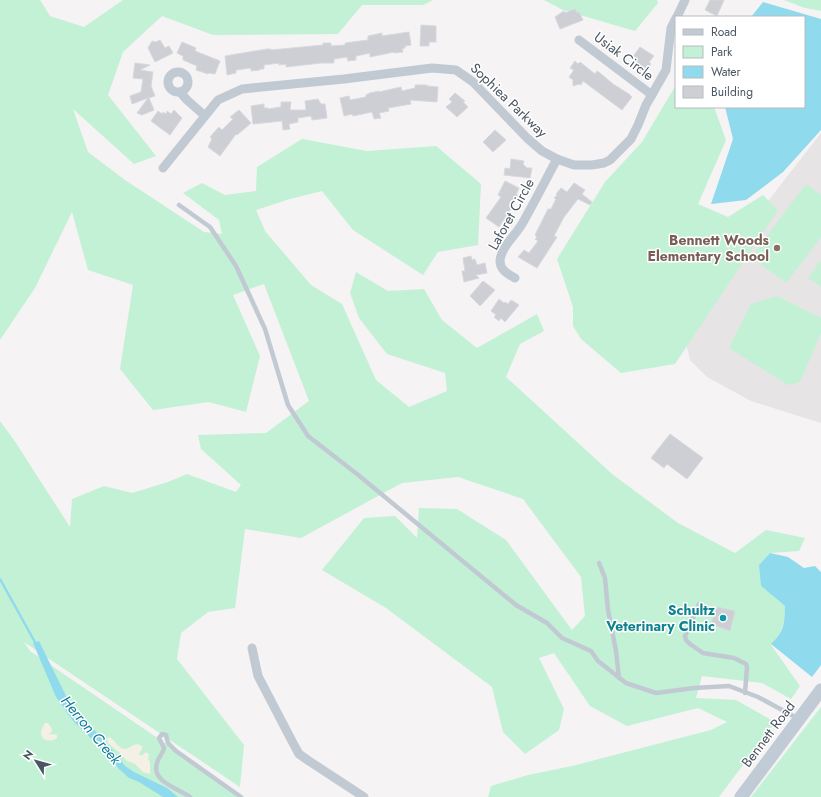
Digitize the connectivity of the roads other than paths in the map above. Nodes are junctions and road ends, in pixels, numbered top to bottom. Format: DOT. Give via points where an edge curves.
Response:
graph roads {
  1 [pos="685,0"];
  2 [pos="677,16"];
  3 [pos="675,20"];
  4 [pos="579,40"];
  5 [pos="180,92"];
  6 [pos="652,95"];
  7 [pos="204,115"];
  8 [pos="557,159"];
  9 [pos="163,168"];
  10 [pos="179,205"];
  11 [pos="515,278"];
  12 [pos="599,564"];
  13 [pos="698,604"];
  14 [pos="252,648"];
  15 [pos="619,678"];
  16 [pos="821,690"];
  17 [pos="745,693"];
  18 [pos="799,719"];
  19 [pos="190,797"];
  20 [pos="241,797"];
  21 [pos="364,797"];
  22 [pos="741,797"];
  1 -- 2 [label="street, Sophiea Parkway"];
  3 -- 6 [label="street, Sophiea Parkway" via="671,28 666,70"];
  4 -- 6 [label="street, Usiak Circle"];
  5 -- 7 [label="street"];
  6 -- 8 [label="street, Sophiea Parkway" via="631,139 610,160 592,165 574,165"];
  7 -- 8 [label="street, Sophiea Parkway" via="218,100 242,89 432,68 456,70 473,82 527,138 542,151"];
  7 -- 9 [label="street, Sophiea Parkway"];
  8 -- 11 [label="street, Laforet Circle" via="523,223 501,255 501,267"];
  10 -- 15 [label="lane" via="210,227 236,266 265,330 288,405 308,436 516,605 547,623 562,638 591,651 598,661"];
  12 -- 15 [label="lane" via="604,578"];
  13 -- 17 [label="lane" via="685,636 686,640 703,653 734,658 746,664"];
  14 -- 21 [label="street" via="258,676 300,754"];
  15 -- 17 [label="lane" via="626,683 656,693 729,686"];
  16 -- 18 [label="street, Bennett Road"];
  17 -- 18 [label="lane" via="758,697"];
  18 -- 22 [label="street, Bennett Road"];
  19 -- 20 [label="lane" via="158,776 157,763 164,748 160,735 166,735 168,743 176,751"];
}
